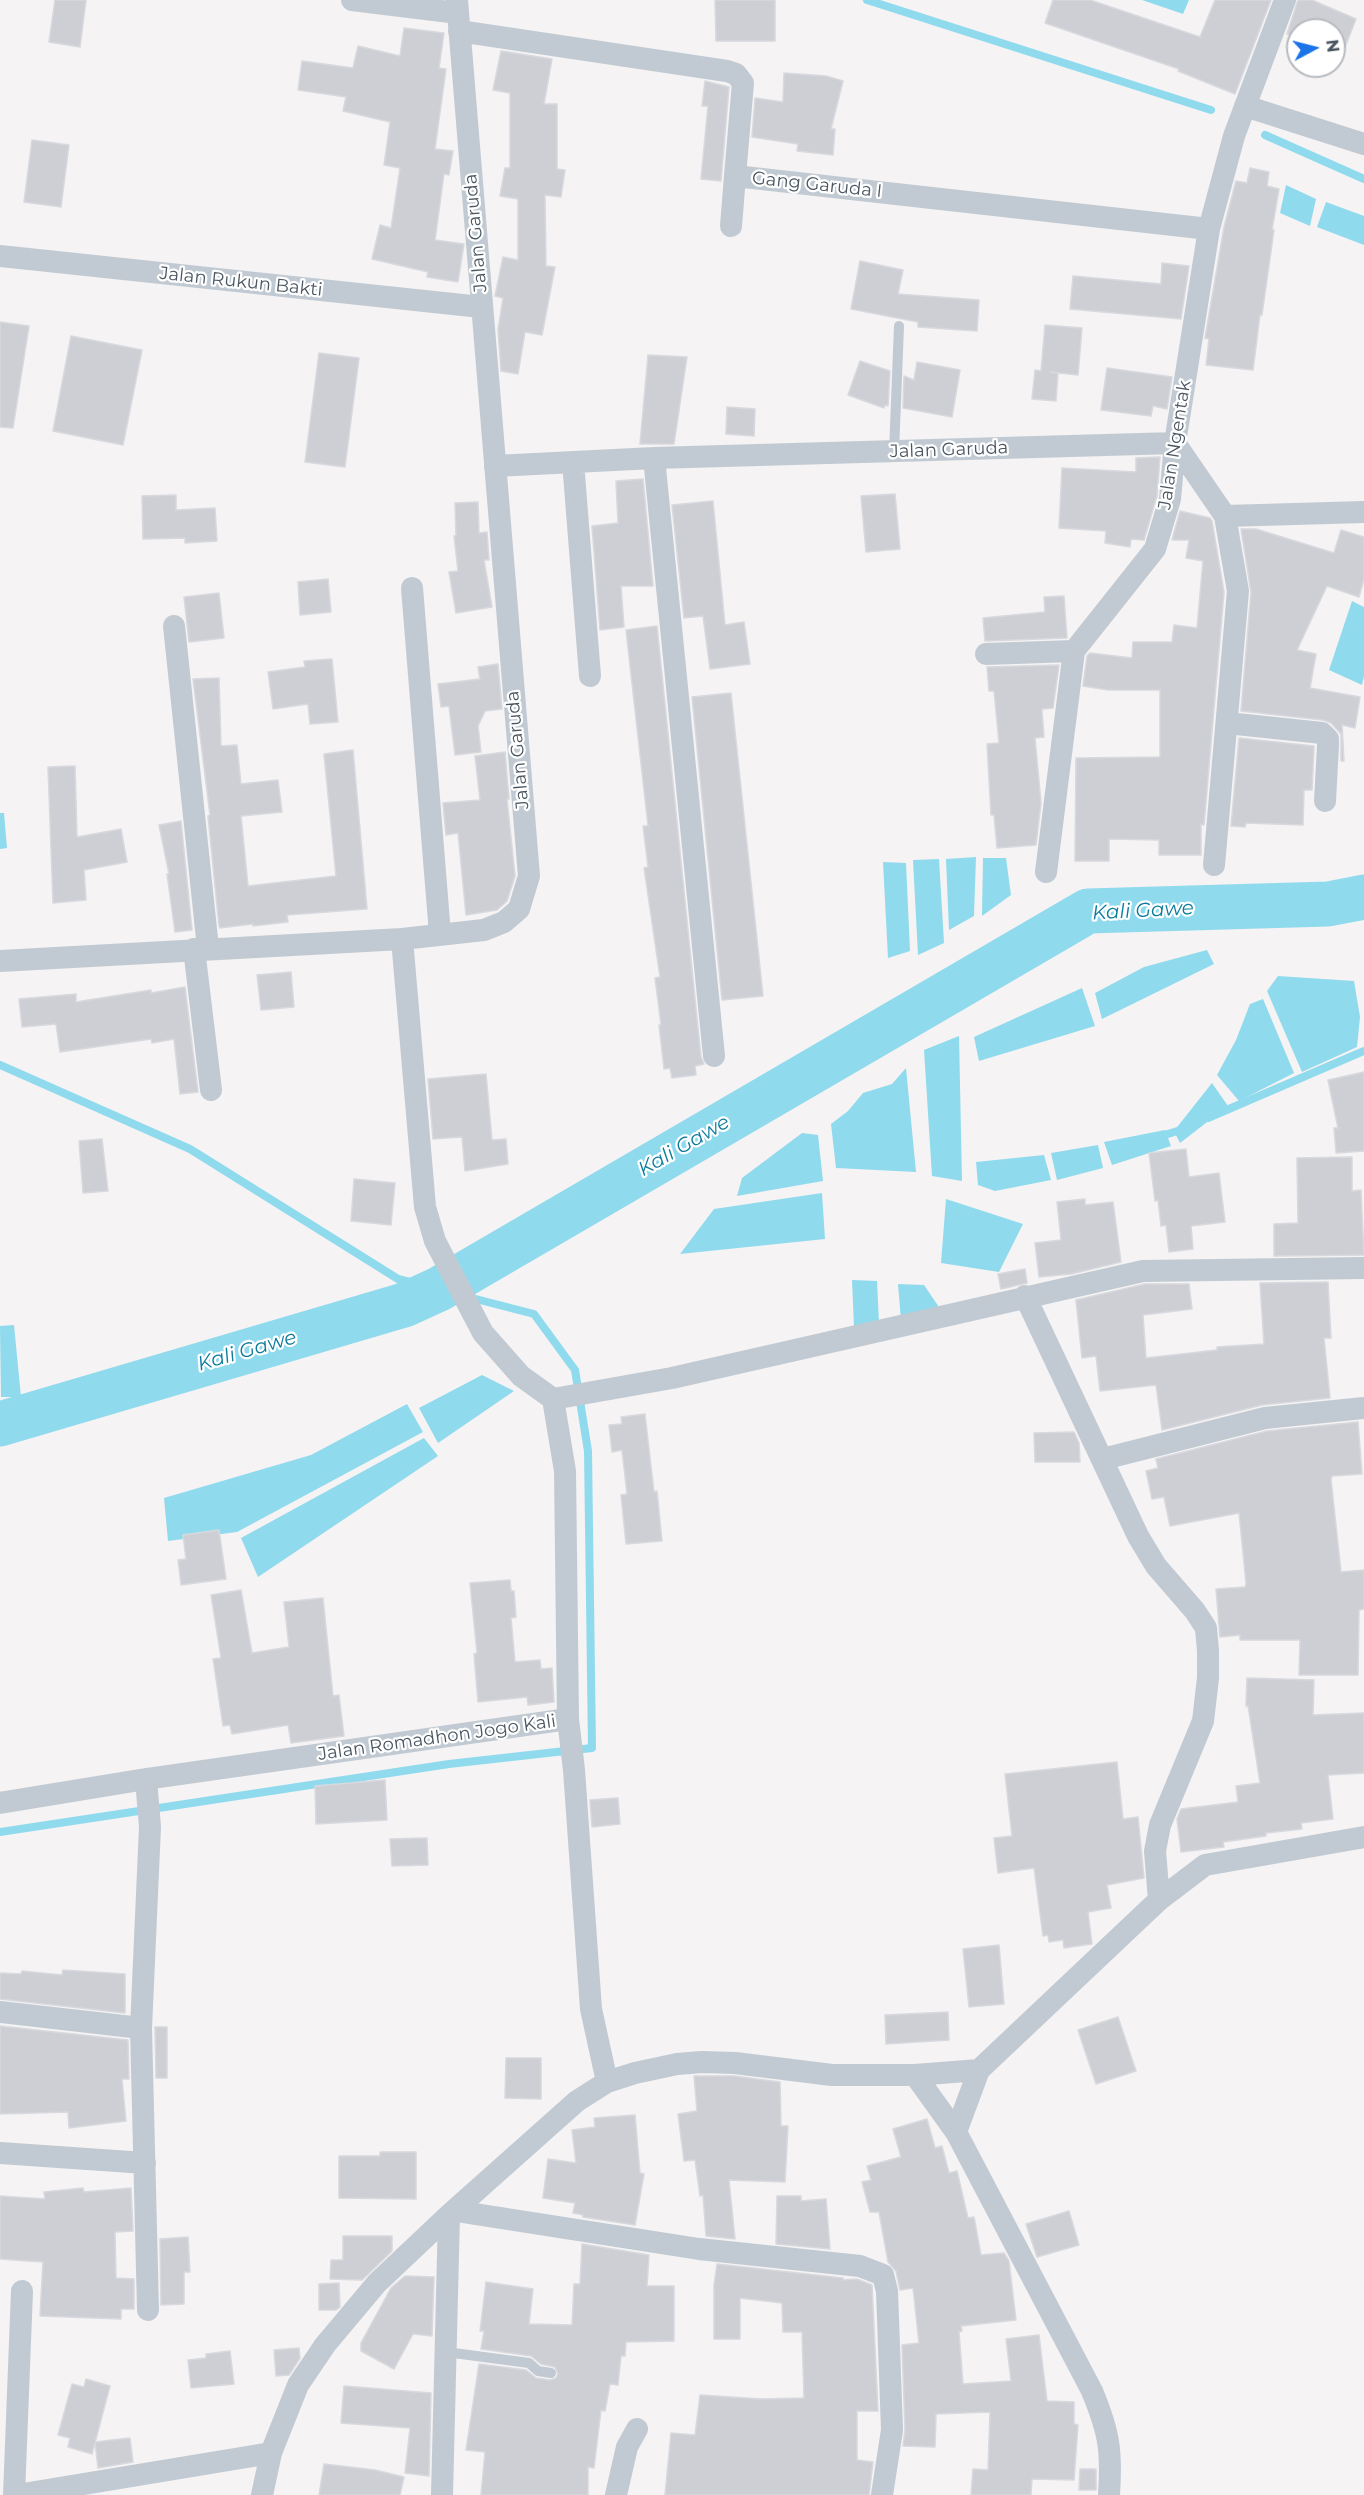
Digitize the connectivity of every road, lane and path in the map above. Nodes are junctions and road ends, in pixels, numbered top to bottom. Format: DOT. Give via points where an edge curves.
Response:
graph roads {
  1 [pos="352,0"];
  2 [pos="1285,0"];
  3 [pos="458,15"];
  4 [pos="1245,106"];
  5 [pos="1364,144"];
  6 [pos="735,176"];
  7 [pos="731,226"];
  8 [pos="1209,230"];
  9 [pos="0,256"];
  10 [pos="481,307"];
  11 [pos="899,326"];
  12 [pos="1175,443"];
  13 [pos="894,452"];
  14 [pos="654,458"];
  15 [pos="573,462"];
  16 [pos="495,466"];
  17 [pos="1364,512"];
  18 [pos="1225,516"];
  19 [pos="412,588"];
  20 [pos="174,626"];
  21 [pos="1074,651"];
  22 [pos="986,654"];
  23 [pos="590,676"];
  24 [pos="1227,723"];
  25 [pos="1325,801"];
  26 [pos="1214,866"];
  27 [pos="1046,872"];
  28 [pos="440,934"];
  29 [pos="402,939"];
  30 [pos="201,948"];
  31 [pos="0,961"];
  32 [pos="714,1056"];
  33 [pos="211,1090"];
  34 [pos="1364,1268"];
  35 [pos="1025,1296"];
  36 [pos="558,1398"];
  37 [pos="1364,1408"];
  38 [pos="1103,1459"];
  39 [pos="568,1719"];
  40 [pos="147,1787"];
  41 [pos="0,1803"];
  42 [pos="1364,1837"];
  43 [pos="1159,1900"];
  44 [pos="0,2012"];
  45 [pos="141,2028"];
  46 [pos="979,2070"];
  47 [pos="915,2075"];
  48 [pos="607,2082"];
  49 [pos="956,2132"];
  50 [pos="0,2153"];
  51 [pos="145,2163"];
  52 [pos="452,2213"];
  53 [pos="22,2291"];
  54 [pos="148,2310"];
  55 [pos="446,2352"];
  56 [pos="551,2373"];
  57 [pos="637,2429"];
  58 [pos="271,2453"];
  59 [pos="16,2495"];
  60 [pos="262,2495"];
  61 [pos="442,2495"];
  62 [pos="616,2495"];
  63 [pos="882,2495"];
  64 [pos="1110,2495"];
  1 -- 3 [label="street, Gang Garuda I"];
  2 -- 4 [label="street, Jalan Ngentak"];
  3 -- 6 [label="street, Gang Garuda I" via="736,74 743,83"];
  3 -- 10 [label="street, Jalan Garuda"];
  4 -- 5 [label="street"];
  4 -- 8 [label="street, Jalan Ngentak"];
  6 -- 7 [label="street"];
  6 -- 8 [label="street, Gang Garuda I"];
  8 -- 12 [label="street, Jalan Ngentak"];
  9 -- 10 [label="street, Jalan Rukun Bakti"];
  10 -- 16 [label="street, Jalan Garuda"];
  11 -- 13 [label="lane"];
  12 -- 13 [label="street, Jalan Garuda"];
  12 -- 18 [label="street"];
  12 -- 21 [label="street, Jalan Ngentak" via="1170,499 1155,549"];
  13 -- 14 [label="street, Jalan Garuda"];
  14 -- 15 [label="street, Jalan Garuda"];
  14 -- 32 [label="street"];
  15 -- 16 [label="street, Jalan Garuda"];
  15 -- 23 [label="street"];
  16 -- 28 [label="street, Jalan Garuda" via="529,876 519,909 504,922 484,930"];
  17 -- 18 [label="street"];
  18 -- 24 [label="street" via="1238,591"];
  19 -- 28 [label="street"];
  20 -- 30 [label="street"];
  21 -- 22 [label="street"];
  21 -- 27 [label="street"];
  24 -- 25 [label="street" via="1322,733 1329,746"];
  24 -- 26 [label="street"];
  28 -- 29 [label="street, Jalan Garuda"];
  29 -- 30 [label="street, Jalan Garuda"];
  29 -- 36 [label="street" via="425,1206 435,1241 483,1333 522,1376"];
  30 -- 31 [label="street, Jalan Garuda"];
  30 -- 33 [label="street"];
  34 -- 35 [label="street" via="1143,1271"];
  35 -- 36 [label="street" via="672,1378"];
  35 -- 38 [label="street"];
  36 -- 39 [label="street, Jalan Romadhon Jogo Kali" via="565,1472"];
  37 -- 38 [label="street" via="1265,1418"];
  38 -- 43 [label="street" via="1156,1566 1206,1628 1208,1678 1203,1720 1160,1825 1155,1851"];
  39 -- 40 [label="street, Jalan Romadhon Jogo Kali"];
  39 -- 48 [label="street" via="591,2009"];
  40 -- 41 [label="street, Jalan Romadhon Jogo Kali"];
  40 -- 45 [label="street" via="150,1827"];
  42 -- 43 [label="street" via="1205,1865"];
  43 -- 46 [label="street"];
  44 -- 45 [label="street"];
  45 -- 51 [label="street"];
  46 -- 47 [label="street"];
  46 -- 49 [label="street"];
  47 -- 48 [label="street" via="832,2075 702,2062 666,2066"];
  47 -- 49 [label="street"];
  48 -- 52 [label="street" via="577,2101"];
  49 -- 64 [label="street" via="1092,2391 1106,2426 1112,2460"];
  50 -- 51 [label="street"];
  51 -- 54 [label="street"];
  52 -- 55 [label="street"];
  52 -- 58 [label="street" via="378,2283 325,2345 298,2385"];
  52 -- 63 [label="street" via="699,2249 860,2266 883,2275 887,2291 892,2430"];
  53 -- 59 [label="street"];
  55 -- 56 [label="lane" via="529,2363 538,2371"];
  55 -- 61 [label="street"];
  57 -- 62 [label="street" via="627,2447"];
  58 -- 59 [label="street"];
  58 -- 60 [label="street"];
}
